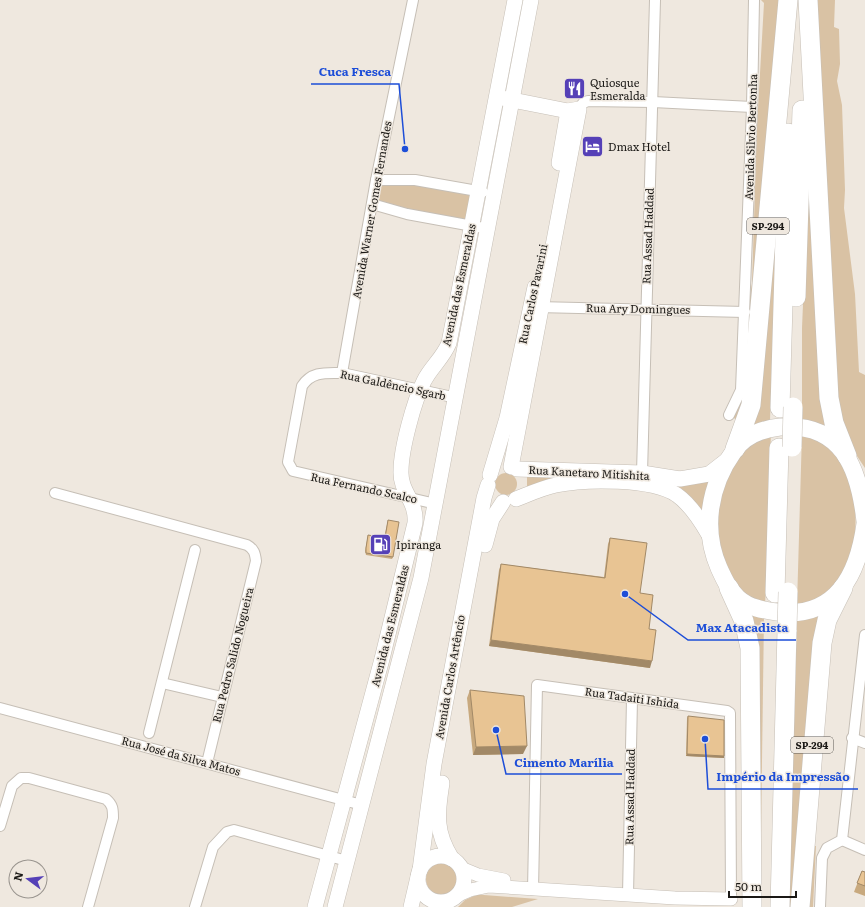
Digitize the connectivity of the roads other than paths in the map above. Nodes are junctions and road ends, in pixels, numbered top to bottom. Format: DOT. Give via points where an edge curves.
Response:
graph roads {
  1 [pos="412,0"];
  2 [pos="515,0"];
  3 [pos="531,0"];
  4 [pos="655,0"];
  5 [pos="754,0"];
  6 [pos="788,0"];
  7 [pos="791,0"];
  8 [pos="807,0"];
  9 [pos="497,98"];
  10 [pos="512,100"];
  11 [pos="653,102"];
  12 [pos="752,107"];
  13 [pos="574,110"];
  14 [pos="376,180"];
  15 [pos="479,191"];
  16 [pos="495,195"];
  17 [pos="372,204"];
  18 [pos="472,226"];
  19 [pos="489,229"];
  20 [pos="536,307"];
  21 [pos="645,309"];
  22 [pos="745,312"];
  23 [pos="342,373"];
  24 [pos="420,391"];
  25 [pos="457,398"];
  26 [pos="786,408"];
  27 [pos="729,415"];
  28 [pos="513,419"];
  29 [pos="731,454"];
  30 [pos="849,461"];
  31 [pos="514,468"];
  32 [pos="292,471"];
  33 [pos="642,473"];
  34 [pos="489,480"];
  35 [pos="865,480"];
  36 [pos="55,493"];
  37 [pos="409,498"];
  38 [pos="509,500"];
  39 [pos="436,504"];
  40 [pos="865,521"];
  41 [pos="865,524"];
  42 [pos="709,535"];
  43 [pos="195,550"];
  44 [pos="865,568"];
  45 [pos="846,583"];
  46 [pos="729,588"];
  47 [pos="780,630"];
  48 [pos="865,635"];
  49 [pos="162,683"];
  50 [pos="222,697"];
  51 [pos="632,699"];
  52 [pos="0,708"];
  53 [pos="149,733"];
  54 [pos="852,738"];
  55 [pos="865,743"];
  56 [pos="207,763"];
  57 [pos="344,800"];
  58 [pos="362,805"];
  59 [pos="0,826"];
  60 [pos="842,840"];
  61 [pos="865,850"];
  62 [pos="328,856"];
  63 [pos="347,861"];
  64 [pos="457,863"];
  65 [pos="419,873"];
  66 [pos="533,890"];
  67 [pos="628,895"];
  68 [pos="675,898"];
  69 [pos="453,900"];
  70 [pos="731,903"];
  71 [pos="88,907"];
  72 [pos="195,907"];
  73 [pos="315,907"];
  74 [pos="335,907"];
  75 [pos="411,907"];
  76 [pos="700,907"];
  77 [pos="718,907"];
  78 [pos="752,907"];
  79 [pos="767,907"];
  80 [pos="780,907"];
  81 [pos="800,907"];
  82 [pos="820,907"];
  1 -- 14 [label="street, Avenida Warner Gomes Fernandes"];
  2 -- 9 [label="main road, Avenida das Esmeraldas"];
  3 -- 10 [label="main road, Avenida das Esmeraldas"];
  4 -- 11 [label="street, Rua Assad Haddad"];
  5 -- 12 [label="street, Avenida Silvio Bertonha"];
  6 -- 29 [label="highway, SP-294" via="752,397 745,422"];
  7 -- 26 [label="highway, SP-294"];
  8 -- 26 [label="highway, SP-294"];
  8 -- 30 [label="highway" via="829,398 834,423"];
  9 -- 10 [label="main road"];
  9 -- 15 [label="main road, Avenida das Esmeraldas"];
  10 -- 13 [label="main road"];
  10 -- 16 [label="main road, Avenida das Esmeraldas"];
  11 -- 12 [label="street"];
  11 -- 13 [label="street" via="588,101"];
  11 -- 21 [label="street, Rua Assad Haddad"];
  12 -- 22 [label="street, Avenida Silvio Bertonha"];
  13 -- 20 [label="main road, Rua Carlos Pavarini" via="541,263"];
  14 -- 15 [label="street" via="414,180"];
  14 -- 17 [label="street, Avenida Warner Gomes Fernandes"];
  15 -- 16 [label="street"];
  15 -- 18 [label="main road, Avenida das Esmeraldas"];
  16 -- 19 [label="main road, Avenida das Esmeraldas"];
  17 -- 18 [label="street" via="407,214"];
  17 -- 23 [label="street, Avenida Warner Gomes Fernandes"];
  18 -- 19 [label="street"];
  18 -- 24 [label="main road, Avenida das Esmeraldas" via="449,343 444,354 429,372"];
  19 -- 25 [label="main road, Avenida das Esmeraldas"];
  20 -- 21 [label="street, Rua Ary Domingues"];
  20 -- 28 [label="main road, Rua Carlos Pavarini"];
  21 -- 22 [label="street, Rua Ary Domingues"];
  21 -- 33 [label="street, Rua Assad Haddad"];
  22 -- 27 [label="street, Avenida Silvio Bertonha" via="741,390"];
  23 -- 24 [label="street, Rua Galdêncio Sgarb"];
  23 -- 32 [label="street, Rua Galdêncio Sgarb" via="314,374 307,378 302,386 288,462"];
  24 -- 25 [label="street, Rua Galdêncio Sgarb"];
  24 -- 37 [label="main road, Avenida das Esmeraldas" via="401,465 401,476"];
  25 -- 39 [label="main road, Avenida das Esmeraldas"];
  26 -- 47 [label="highway, SP-294"];
  28 -- 31 [label="main road, Rua Carlos Pavarini"];
  28 -- 34 [label="main road, Rua Carlos Pavarini"];
  29 -- 30 [label="highway" via="751,435 761,431 805,427 826,435"];
  29 -- 33 [label="main road, Rua Kanetaro Mitishita" via="709,474 691,479 669,479"];
  29 -- 42 [label="highway" via="713,495"];
  30 -- 35 [label="highway"];
  30 -- 40 [label="highway" via="862,499"];
  31 -- 33 [label="main road, Rua Kanetaro Mitishita"];
  31 -- 34 [label="main road" via="499,467"];
  31 -- 38 [label="main road" via="523,478 524,484 523,490"];
  32 -- 37 [label="street, Rua Fernando Scalco"];
  34 -- 38 [label="main road" via="493,496"];
  34 -- 65 [label="main road, Avenida Carlos Artêncio" via="473,552 434,764"];
  36 -- 50 [label="street, Rua Pedro Salido Nogueira" via="253,548 256,561"];
  37 -- 39 [label="street, Rua Fernando Scalco"];
  37 -- 57 [label="main road, Avenida das Esmeraldas" via="416,512 415,523"];
  38 -- 42 [label="main road, Rua Kanetaro Mitishita" via="555,485 579,482 630,482 663,488 677,495 700,519"];
  38 -- 64 [label="main road, Avenida Carlos Artêncio" via="488,528 445,757 438,825 440,836"];
  39 -- 58 [label="main road, Avenida das Esmeraldas" via="413,613"];
  41 -- 45 [label="highway" via="861,546"];
  42 -- 46 [label="highway" via="717,564"];
  43 -- 49 [label="street"];
  44 -- 45 [label="highway"];
  45 -- 46 [label="highway" via="824,604 801,613 757,609 738,598"];
  45 -- 81 [label="highway, SP-294" via="827,620 822,644"];
  46 -- 78 [label="highway" via="744,621 750,648"];
  47 -- 79 [label="highway, SP-294"];
  47 -- 80 [label="highway, SP-294"];
  48 -- 54 [label="street"];
  49 -- 50 [label="street"];
  49 -- 53 [label="street"];
  50 -- 56 [label="street, Rua Pedro Salido Nogueira"];
  51 -- 66 [label="street, Rua Tadaiti Ishida" via="537,685"];
  51 -- 67 [label="street, Rua Assad Haddad"];
  51 -- 70 [label="street, Rua Tadaiti Ishida" via="727,711 731,718"];
  52 -- 56 [label="street, Rua José da Silva Matos"];
  54 -- 55 [label="street"];
  54 -- 60 [label="street"];
  56 -- 57 [label="street, Rua José da Silva Matos"];
  57 -- 58 [label="street, Rua José da Silva Matos"];
  57 -- 62 [label="main road, Avenida das Esmeraldas"];
  58 -- 63 [label="main road, Avenida das Esmeraldas"];
  59 -- 71 [label="street" via="12,786 16,781 29,778 106,799 113,809 113,818"];
  60 -- 61 [label="street"];
  60 -- 82 [label="street" via="827,848 822,858"];
  62 -- 63 [label="street"];
  62 -- 72 [label="street" via="234,830 227,832 213,847"];
  62 -- 73 [label="main road, Avenida das Esmeraldas"];
  63 -- 74 [label="main road, Avenida das Esmeraldas"];
  64 -- 65 [label="main road" via="440,856 434,857 428,860"];
  64 -- 66 [label="street" via="478,875 523,882"];
  64 -- 69 [label="main road" via="464,883"];
  65 -- 69 [label="main road" via="421,889 430,898 442,902"];
  65 -- 75 [label="main road, Avenida Carlos Artêncio"];
  66 -- 67 [label="street"];
  66 -- 69 [label="street" via="489,886 470,890"];
  67 -- 68 [label="street"];
  68 -- 70 [label="street"];
  68 -- 76 [label="street"];
  70 -- 77 [label="street" via="721,902"];
}
